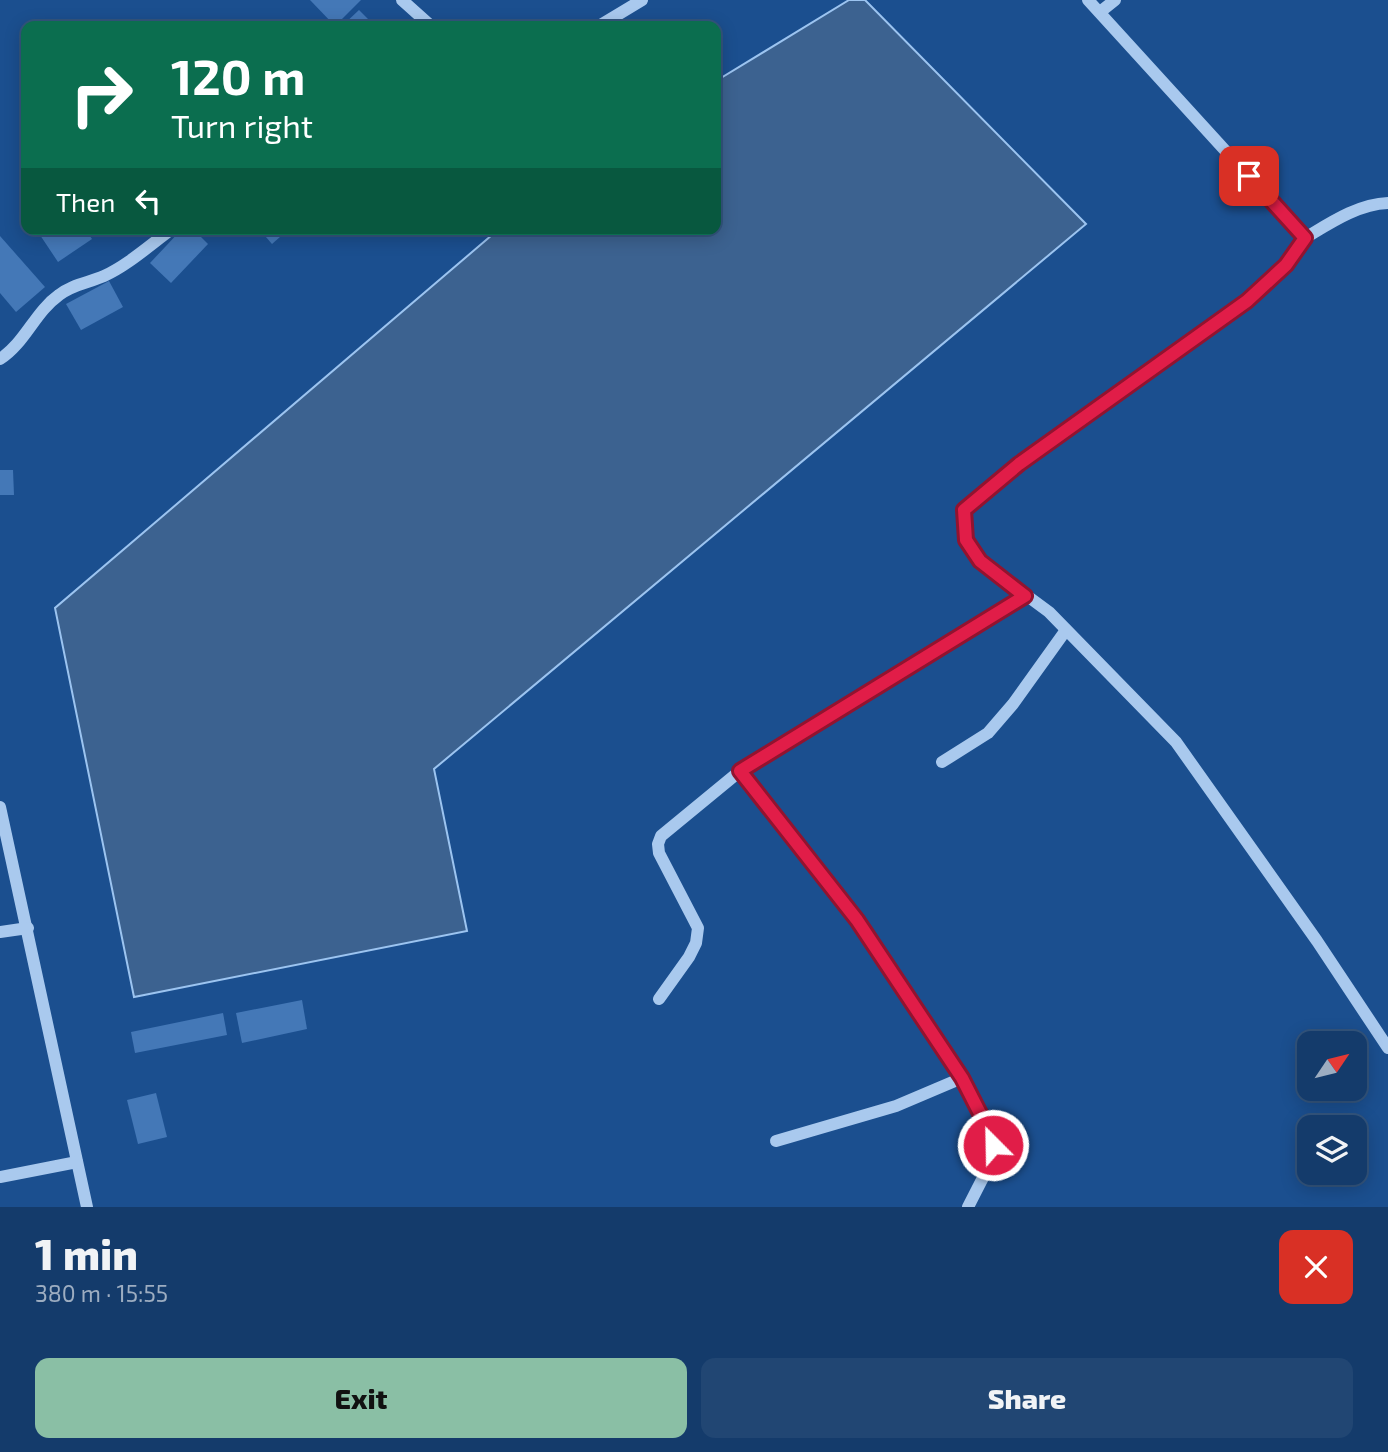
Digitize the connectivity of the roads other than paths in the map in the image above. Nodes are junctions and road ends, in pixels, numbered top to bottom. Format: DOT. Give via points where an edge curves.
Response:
graph roads {
  1 [pos="402,0"];
  2 [pos="642,0"];
  3 [pos="1088,0"];
  4 [pos="1115,0"];
  5 [pos="1100,12"];
  6 [pos="418,21"];
  7 [pos="607,21"];
  8 [pos="1388,203"];
  9 [pos="164,235"];
  10 [pos="1305,238"];
  11 [pos="0,359"];
  12 [pos="1025,596"];
  13 [pos="1066,630"];
  14 [pos="942,762"];
  15 [pos="740,771"];
  16 [pos="0,807"];
  17 [pos="28,928"];
  18 [pos="0,932"];
  19 [pos="659,999"];
  20 [pos="1387,1043"];
  21 [pos="962,1078"];
  22 [pos="776,1141"];
  23 [pos="77,1162"];
  24 [pos="0,1177"];
  25 [pos="87,1207"];
  26 [pos="968,1207"];
  1 -- 6 [label="street"];
  2 -- 7 [label="street"];
  3 -- 5 [label="street"];
  4 -- 5 [label="street"];
  5 -- 10 [label="street"];
  8 -- 10 [label="street" via="1341,216"];
  9 -- 11 [label="street" via="114,271 72,286 48,303 16,346"];
  10 -- 12 [label="street" via="1286,265 1247,301 1019,464 964,510 966,540 980,561"];
  12 -- 13 [label="street"];
  12 -- 15 [label="street"];
  13 -- 14 [label="street" via="988,733"];
  13 -- 20 [label="street" via="1176,742"];
  15 -- 19 [label="street" via="657,844 698,928 689,957"];
  15 -- 21 [label="street" via="857,920"];
  16 -- 17 [label="street"];
  17 -- 18 [label="street"];
  17 -- 23 [label="street"];
  21 -- 22 [label="street" via="896,1106"];
  21 -- 26 [label="street" via="993,1145 991,1162"];
  23 -- 24 [label="street"];
  23 -- 25 [label="street"];
}
